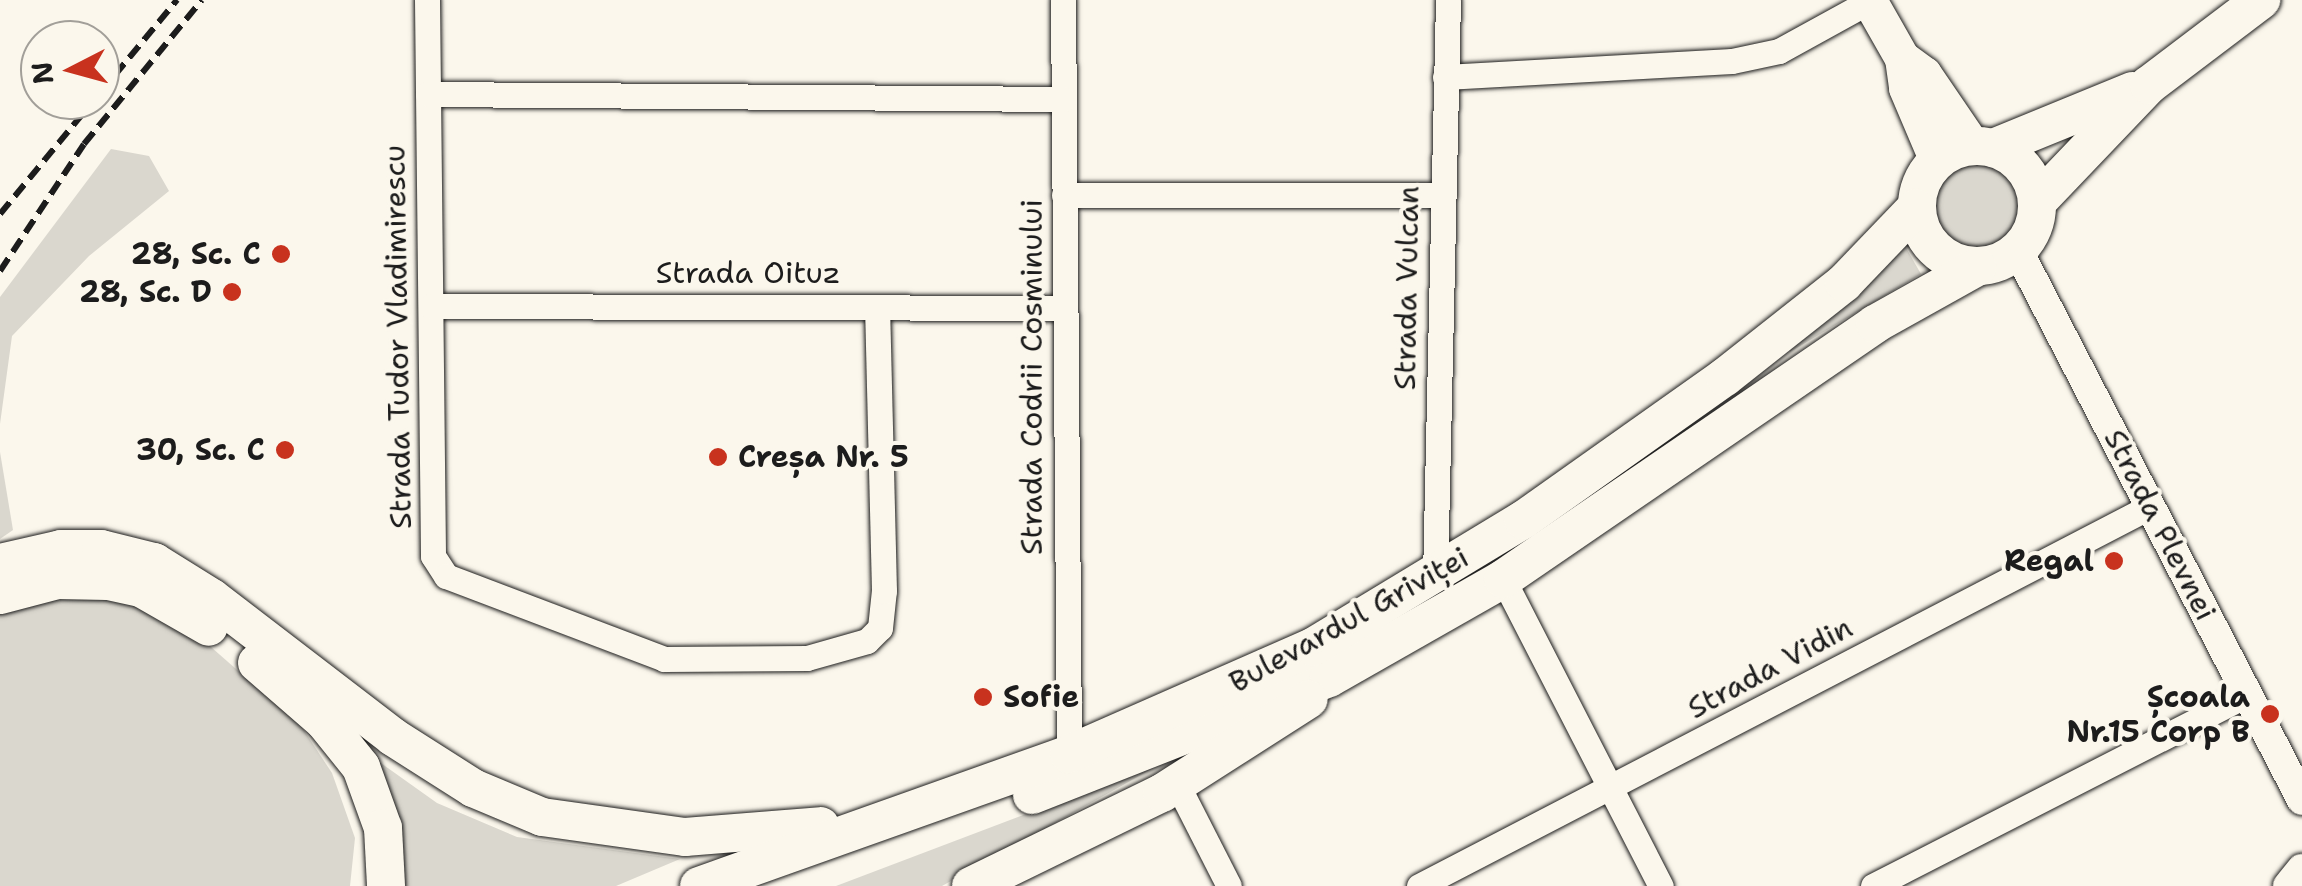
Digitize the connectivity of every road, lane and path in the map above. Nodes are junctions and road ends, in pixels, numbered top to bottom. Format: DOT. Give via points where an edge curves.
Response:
graph roads {
  1 [pos="427,0"];
  2 [pos="1062,0"];
  3 [pos="1448,0"];
  4 [pos="1869,0"];
  5 [pos="2261,0"];
  6 [pos="1902,58"];
  7 [pos="1446,77"];
  8 [pos="2149,85"];
  9 [pos="428,94"];
  10 [pos="1063,99"];
  11 [pos="1983,147"];
  12 [pos="1937,161"];
  13 [pos="1064,194"];
  14 [pos="1441,195"];
  15 [pos="2037,202"];
  16 [pos="1916,208"];
  17 [pos="2018,251"];
  18 [pos="1976,267"];
  19 [pos="431,306"];
  20 [pos="877,307"];
  21 [pos="1064,308"];
  22 [pos="2150,506"];
  23 [pos="0,563"];
  24 [pos="1435,578"];
  25 [pos="1504,578"];
  26 [pos="0,595"];
  27 [pos="1329,678"];
  28 [pos="2246,694"];
  29 [pos="1070,754"];
  30 [pos="1177,784"];
  31 [pos="1611,788"];
  32 [pos="2302,800"];
  33 [pos="922,808"];
  34 [pos="2302,869"];
  35 [pos="386,886"];
  36 [pos="698,886"];
  37 [pos="774,886"];
  38 [pos="971,886"];
  39 [pos="1229,886"];
  40 [pos="1419,886"];
  41 [pos="1661,886"];
  42 [pos="1874,886"];
  43 [pos="2288,886"];
  1 -- 9 [label="street, Strada Tudor Vladimirescu"];
  2 -- 10 [label="street, Strada Codrii Cosminului"];
  3 -- 7 [label="street, Strada Vulcan"];
  4 -- 6 [label="main road"];
  4 -- 7 [label="street" via="1779,51 1732,60"];
  5 -- 8 [label="main road"];
  6 -- 11 [label="main road" via="1924,74"];
  6 -- 12 [label="main road" via="1906,88"];
  7 -- 14 [label="street, Strada Vulcan"];
  8 -- 11 [label="main road"];
  8 -- 15 [label="main road"];
  9 -- 10 [label="street"];
  9 -- 19 [label="street, Strada Tudor Vladimirescu"];
  10 -- 13 [label="street, Strada Codrii Cosminului"];
  11 -- 12 [label="main road"];
  11 -- 15 [label="main road" via="2024,168"];
  12 -- 16 [label="main road" via="1921,182"];
  13 -- 14 [label="street"];
  13 -- 21 [label="street, Strada Codrii Cosminului"];
  14 -- 24 [label="street, Strada Vulcan"];
  15 -- 17 [label="main road" via="2032,230"];
  16 -- 18 [label="main road" via="1941,255"];
  16 -- 24 [label="main road, Bulevardul Griviței" via="1844,283 1774,341"];
  17 -- 18 [label="main road"];
  17 -- 22 [label="street, Strada Plevnei"];
  18 -- 25 [label="main road, Bulevardul Griviței" via="1874,324"];
  19 -- 20 [label="street, Strada Oituz"];
  19 -- 20 [label="street, Strada Tudor Vladimirescu" via="433,556 446,576 634,652 724,663 844,652 880,628"];
  20 -- 21 [label="street, Strada Oituz"];
  21 -- 29 [label="street, Strada Codrii Cosminului"];
  22 -- 28 [label="street, Strada Plevnei"];
  22 -- 31 [label="street, Strada Vidin"];
  23 -- 33 [label="main road" via="61,549 101,549 154,562 212,598 394,737 473,788 542,817 649,834 738,836"];
  24 -- 29 [label="main road, Bulevardul Griviței" via="1296,655"];
  25 -- 27 [label="main road, Bulevardul Griviței"];
  25 -- 31 [label="street"];
  26 -- 35 [label="main road" via="58,580 108,581 141,588 216,631 324,721 360,767 383,828"];
  27 -- 30 [label="main road, Bulevardul Griviței" via="1288,716"];
  27 -- 37 [label="main road, Bulevardul Griviței" via="1138,758"];
  28 -- 32 [label="street, Strada Plevnei"];
  28 -- 42 [label="street"];
  29 -- 33 [label="main road, Bulevardul Griviței"];
  30 -- 38 [label="main road, Bulevardul Griviței"];
  30 -- 39 [label="street"];
  31 -- 40 [label="street, Strada Vidin"];
  31 -- 41 [label="street"];
  33 -- 36 [label="main road, Bulevardul Griviței"];
  34 -- 43 [label="street"];
}
